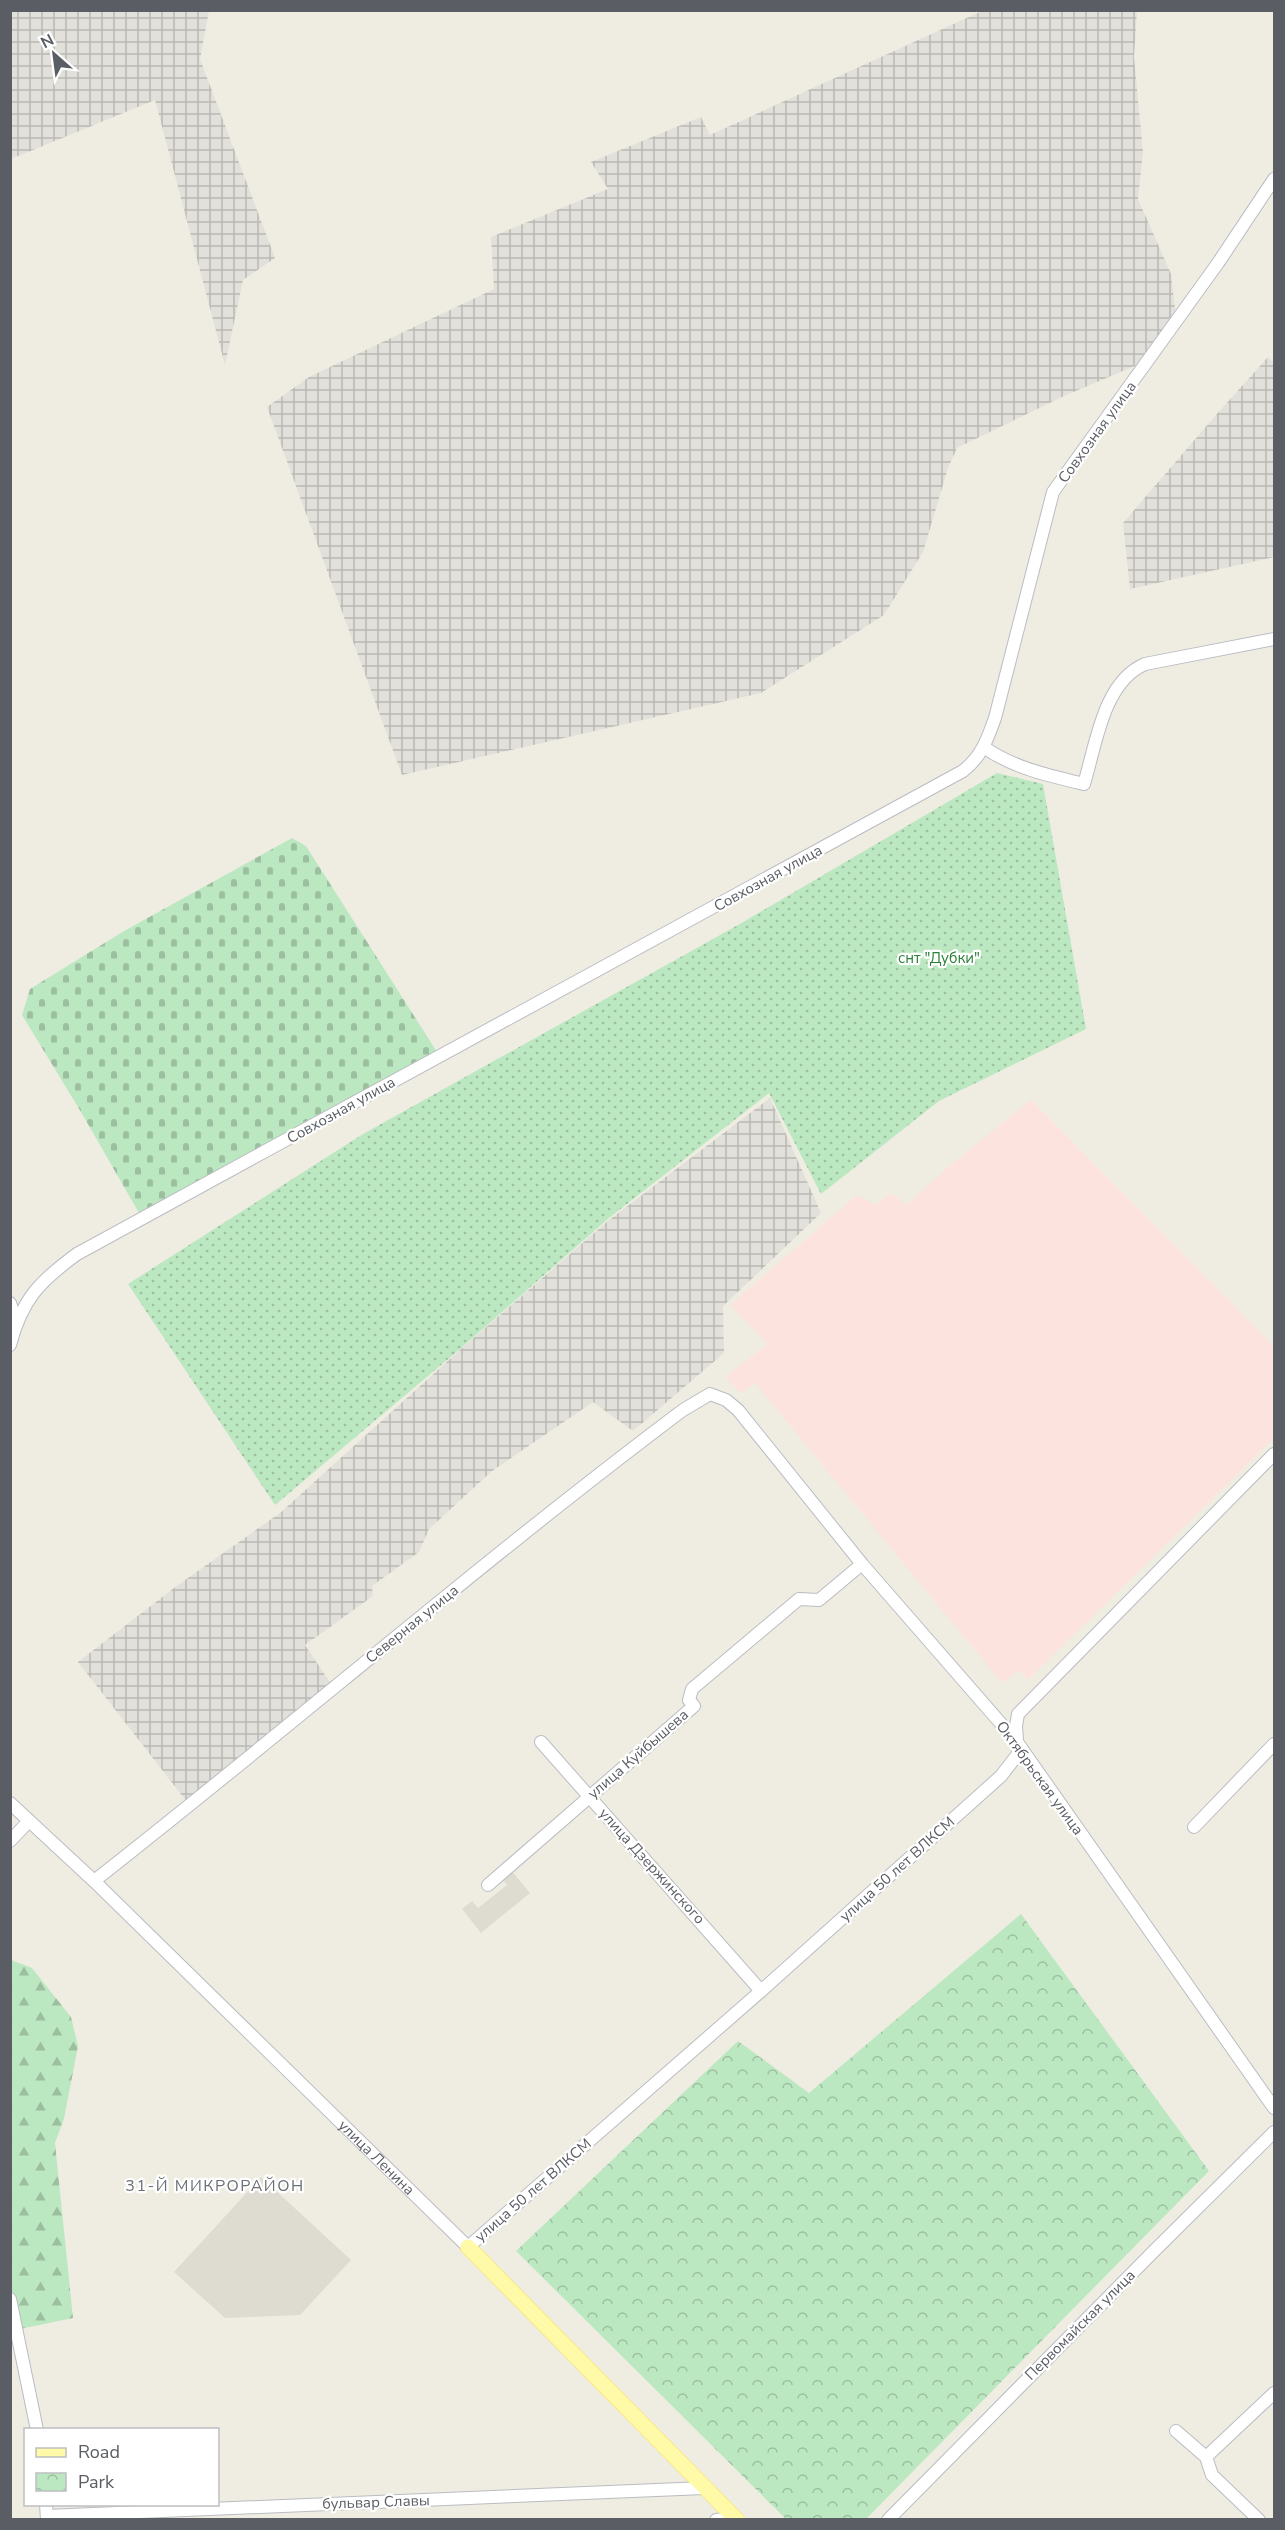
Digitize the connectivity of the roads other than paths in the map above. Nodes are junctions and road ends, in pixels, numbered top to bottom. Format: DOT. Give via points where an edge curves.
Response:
graph roads {
  1 [pos="1275,179"];
  2 [pos="1275,639"];
  3 [pos="985,748"];
  4 [pos="10,1303"];
  5 [pos="16,1321"];
  6 [pos="10,1345"];
  7 [pos="738,1410"];
  8 [pos="1275,1454"];
  9 [pos="862,1564"];
  10 [pos="541,1742"];
  11 [pos="1017,1742"];
  12 [pos="1275,1744"];
  13 [pos="590,1796"];
  14 [pos="10,1803"];
  15 [pos="29,1821"];
  16 [pos="1194,1827"];
  17 [pos="10,1841"];
  18 [pos="94,1881"];
  19 [pos="488,1885"];
  20 [pos="761,1991"];
  21 [pos="1275,2108"];
  22 [pos="1275,2132"];
  23 [pos="468,2247"];
  24 [pos="10,2299"];
  25 [pos="1275,2393"];
  26 [pos="37,2428"];
  27 [pos="1176,2430"];
  28 [pos="1206,2457"];
  29 [pos="704,2488"];
  30 [pos="47,2513"];
  31 [pos="736,2519"];
  32 [pos="716,2520"];
  33 [pos="888,2520"];
  34 [pos="1259,2520"];
  1 -- 3 [label="street, Совхозная улица" via="1053,492"];
  2 -- 3 [label="street" via="1145,664 1126,675 1106,712 1084,784 1020,767"];
  3 -- 5 [label="street, Совхозная улица" via="963,771 77,1254 39,1284"];
  4 -- 5 [label="street"];
  5 -- 6 [label="street, Совхозная улица"];
  7 -- 9 [label="street, Октябрьская улица"];
  7 -- 18 [label="street, Северная улица" via="710,1394 683,1410 534,1525"];
  8 -- 11 [label="street, улица 50 лет ВЛКСМ" via="1018,1714"];
  9 -- 11 [label="street, Октябрьская улица"];
  9 -- 13 [label="street, улица Куйбышева" via="819,1600 799,1599 692,1689 689,1700 693,1706"];
  10 -- 13 [label="street, улица Дзержинского"];
  11 -- 20 [label="street, улица 50 лет ВЛКСМ" via="1018,1754 1001,1776"];
  11 -- 21 [label="street, Октябрьская улица"];
  12 -- 16 [label="street"];
  13 -- 19 [label="street, улица Куйбышева"];
  13 -- 20 [label="street, улица Дзержинского"];
  14 -- 15 [label="street, улица Ленина"];
  15 -- 17 [label="street"];
  15 -- 18 [label="street, улица Ленина"];
  18 -- 23 [label="street, улица Ленина"];
  20 -- 23 [label="street, улица 50 лет ВЛКСМ"];
  22 -- 33 [label="street, Первомайская улица"];
  23 -- 29 [label="main road, улица Ленина"];
  24 -- 26 [label="street"];
  25 -- 28 [label="street"];
  27 -- 28 [label="street"];
  28 -- 34 [label="street" via="1212,2475"];
  29 -- 30 [label="street, бульвар Славы"];
  29 -- 31 [label="main road, улица Ленина"];
  31 -- 32 [label="street"];
}
